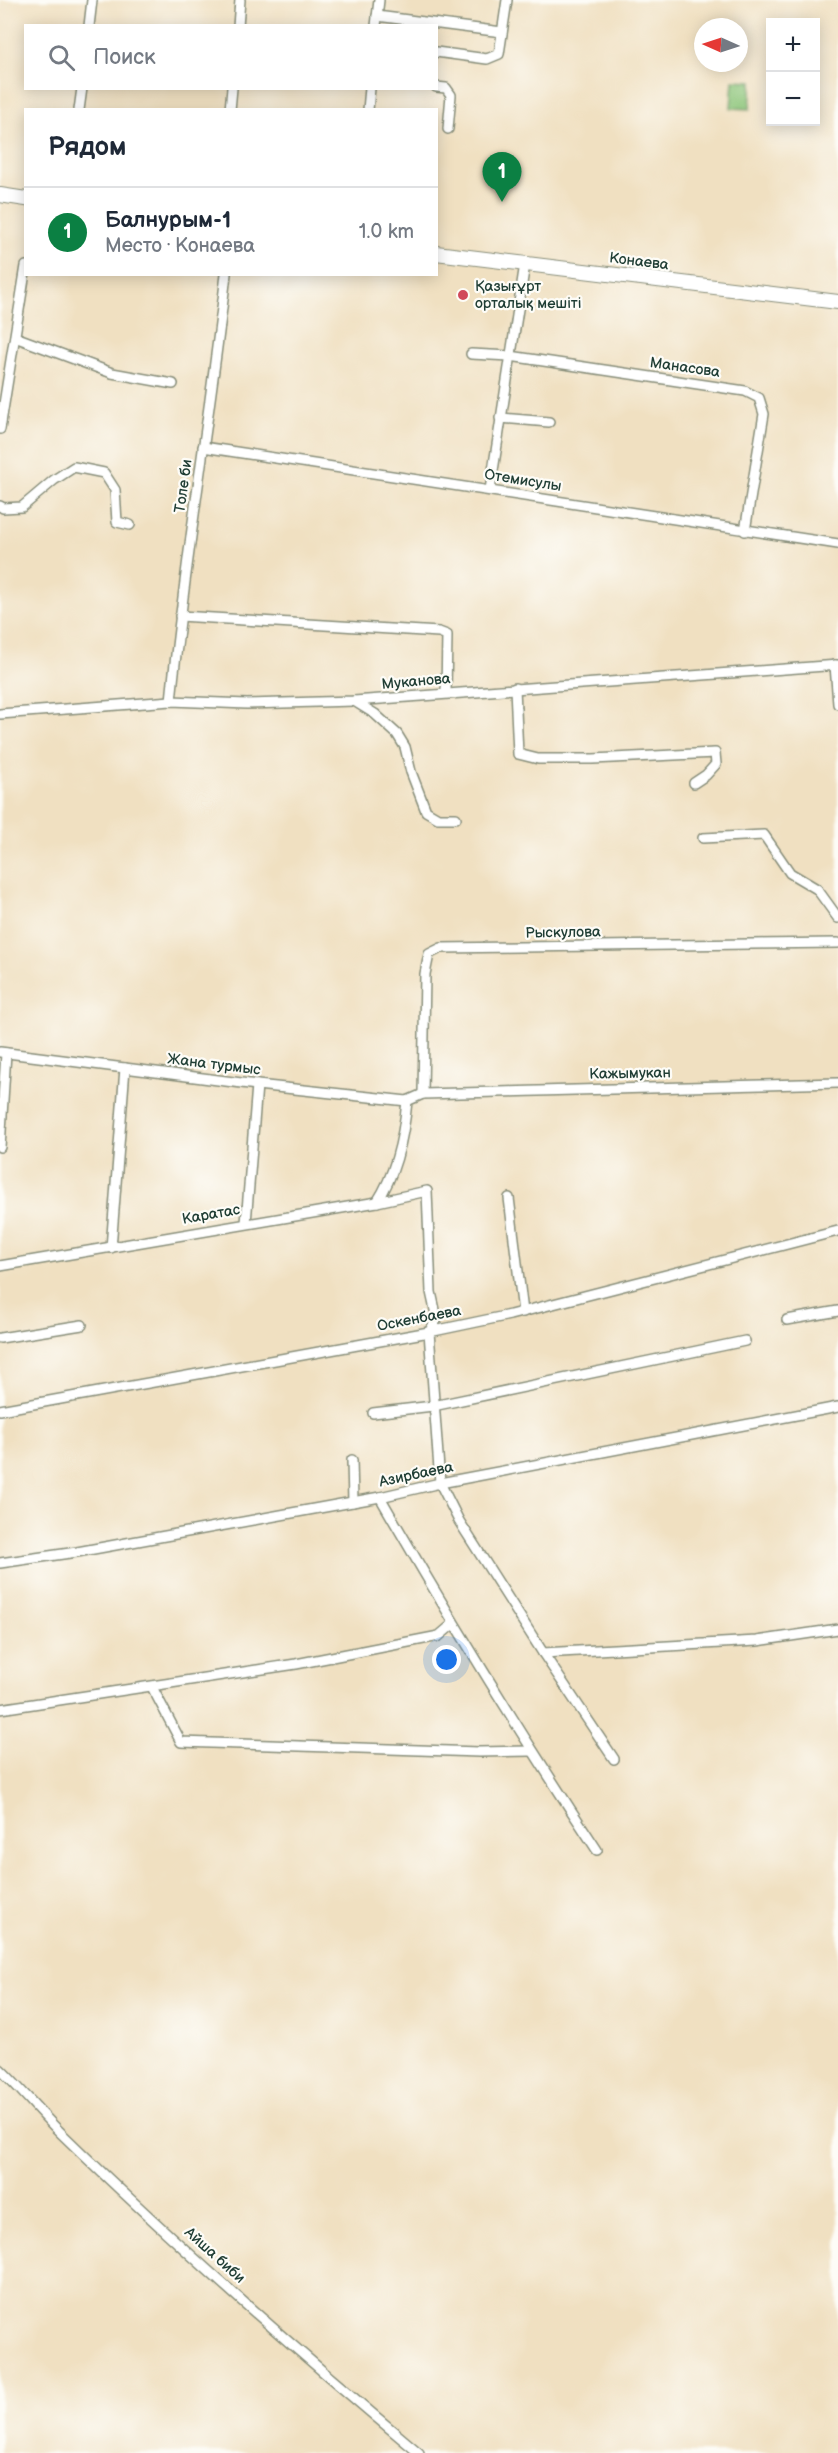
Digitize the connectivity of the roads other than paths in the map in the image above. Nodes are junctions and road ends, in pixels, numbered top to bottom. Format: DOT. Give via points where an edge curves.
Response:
graph roads {
  1 [pos="92,0"];
  2 [pos="240,0"];
  3 [pos="379,0"];
  4 [pos="507,0"];
  5 [pos="377,21"];
  6 [pos="89,24"];
  7 [pos="238,24"];
  8 [pos="411,24"];
  9 [pos="438,26"];
  10 [pos="502,32"];
  11 [pos="438,52"];
  12 [pos="438,87"];
  13 [pos="82,90"];
  14 [pos="232,90"];
  15 [pos="370,90"];
  16 [pos="79,108"];
  17 [pos="230,108"];
  18 [pos="368,108"];
  19 [pos="448,129"];
  20 [pos="0,195"];
  21 [pos="24,199"];
  22 [pos="438,253"];
  23 [pos="525,264"];
  24 [pos="24,276"];
  25 [pos="226,276"];
  26 [pos="838,302"];
  27 [pos="15,338"];
  28 [pos="471,354"];
  29 [pos="510,356"];
  30 [pos="173,384"];
  31 [pos="4,388"];
  32 [pos="500,418"];
  33 [pos="549,422"];
  34 [pos="0,429"];
  35 [pos="203,447"];
  36 [pos="490,490"];
  37 [pos="0,506"];
  38 [pos="130,525"];
  39 [pos="745,531"];
  40 [pos="838,544"];
  41 [pos="180,616"];
  42 [pos="836,665"];
  43 [pos="515,688"];
  44 [pos="446,693"];
  45 [pos="171,701"];
  46 [pos="354,701"];
  47 [pos="838,704"];
  48 [pos="0,714"];
  49 [pos="694,783"];
  50 [pos="456,818"];
  51 [pos="703,838"];
  52 [pos="838,918"];
  53 [pos="838,943"];
  54 [pos="3,1052"];
  55 [pos="125,1068"];
  56 [pos="838,1083"];
  57 [pos="257,1085"];
  58 [pos="423,1094"];
  59 [pos="407,1101"];
  60 [pos="0,1147"];
  61 [pos="509,1198"];
  62 [pos="377,1202"];
  63 [pos="246,1223"];
  64 [pos="838,1231"];
  65 [pos="111,1248"];
  66 [pos="0,1266"];
  67 [pos="838,1311"];
  68 [pos="523,1312"];
  69 [pos="787,1320"];
  70 [pos="82,1325"];
  71 [pos="429,1332"];
  72 [pos="0,1338"];
  73 [pos="745,1341"];
  74 [pos="433,1406"];
  75 [pos="838,1407"];
  76 [pos="0,1410"];
  77 [pos="373,1413"];
  78 [pos="352,1460"];
  79 [pos="440,1483"];
  80 [pos="380,1497"];
  81 [pos="353,1502"];
  82 [pos="0,1563"];
  83 [pos="453,1624"];
  84 [pos="838,1629"];
  85 [pos="543,1653"];
  86 [pos="152,1687"];
  87 [pos="0,1709"];
  88 [pos="532,1751"];
  89 [pos="614,1759"];
  90 [pos="597,1850"];
  91 [pos="0,2069"];
  92 [pos="419,2453"];
  1 -- 6 [label="street"];
  2 -- 7 [label="street"];
  3 -- 5 [label="street"];
  4 -- 10 [label="street"];
  5 -- 8 [label="street"];
  9 -- 10 [label="street"];
  10 -- 11 [label="street" via="499,54 487,59"];
  12 -- 19 [label="street" via="446,88 451,95"];
  13 -- 16 [label="street"];
  14 -- 17 [label="street"];
  15 -- 18 [label="street"];
  20 -- 21 [label="main road"];
  22 -- 23 [label="main road, Конаева"];
  23 -- 26 [label="main road, Конаева"];
  23 -- 29 [label="street"];
  24 -- 27 [label="street"];
  25 -- 35 [label="street, Толе би"];
  27 -- 30 [label="street" via="112,373"];
  27 -- 31 [label="street"];
  28 -- 29 [label="street, Манасова"];
  29 -- 32 [label="street"];
  29 -- 39 [label="street, Манасова" via="744,391 759,398 764,414"];
  31 -- 34 [label="street"];
  32 -- 33 [label="street"];
  32 -- 36 [label="street"];
  35 -- 36 [label="street, Отемисулы"];
  35 -- 41 [label="street, Толе би"];
  36 -- 39 [label="street, Отемисулы"];
  37 -- 38 [label="street" via="22,507 74,467 104,472 115,490 117,522"];
  39 -- 40 [label="street, Отемисулы"];
  41 -- 44 [label="street" via="439,632 447,635"];
  41 -- 45 [label="street, Толе би"];
  42 -- 43 [label="street, Муканова"];
  42 -- 47 [label="street"];
  43 -- 44 [label="street, Муканова"];
  43 -- 49 [label="street" via="518,754 538,759 593,759 716,753 716,764"];
  44 -- 46 [label="street, Муканова"];
  45 -- 46 [label="street, Муканова"];
  45 -- 48 [label="street, Муканова"];
  46 -- 50 [label="street" via="397,734 426,812 438,818"];
  51 -- 52 [label="street" via="764,836 790,873 817,889"];
  53 -- 58 [label="street, Рыскулова" via="441,948 429,954 425,974"];
  54 -- 55 [label="street, Жана турмыс"];
  54 -- 60 [label="street"];
  55 -- 57 [label="street, Жана турмыс"];
  55 -- 65 [label="street"];
  56 -- 58 [label="street, Кажымукан"];
  57 -- 59 [label="street, Жана турмыс"];
  57 -- 63 [label="street"];
  58 -- 59 [label="street, Жана турмыс"];
  59 -- 62 [label="street" via="404,1131 387,1185"];
  61 -- 68 [label="street"];
  62 -- 63 [label="street, Каратас"];
  62 -- 71 [label="street, Каратас" via="427,1191 431,1292 436,1319"];
  63 -- 65 [label="street, Каратас"];
  64 -- 68 [label="street, Оскенбаева"];
  65 -- 66 [label="street, Каратас"];
  67 -- 69 [label="street"];
  68 -- 71 [label="street, Оскенбаева"];
  70 -- 72 [label="street"];
  71 -- 74 [label="street"];
  71 -- 76 [label="street, Оскенбаева"];
  73 -- 74 [label="street"];
  74 -- 77 [label="street"];
  74 -- 79 [label="street"];
  75 -- 79 [label="street, Азирбаева"];
  78 -- 81 [label="street"];
  79 -- 80 [label="street, Азирбаева"];
  79 -- 85 [label="street" via="459,1521"];
  80 -- 81 [label="street, Азирбаева"];
  80 -- 83 [label="street"];
  81 -- 82 [label="street, Азирбаева"];
  83 -- 86 [label="street" via="439,1636"];
  83 -- 88 [label="street"];
  84 -- 85 [label="street" via="757,1641"];
  85 -- 89 [label="street"];
  86 -- 87 [label="street"];
  86 -- 88 [label="street" via="181,1742"];
  88 -- 90 [label="street"];
  91 -- 92 [label="street, Айша биби" via="62,2134 171,2235 320,2371"];
}
